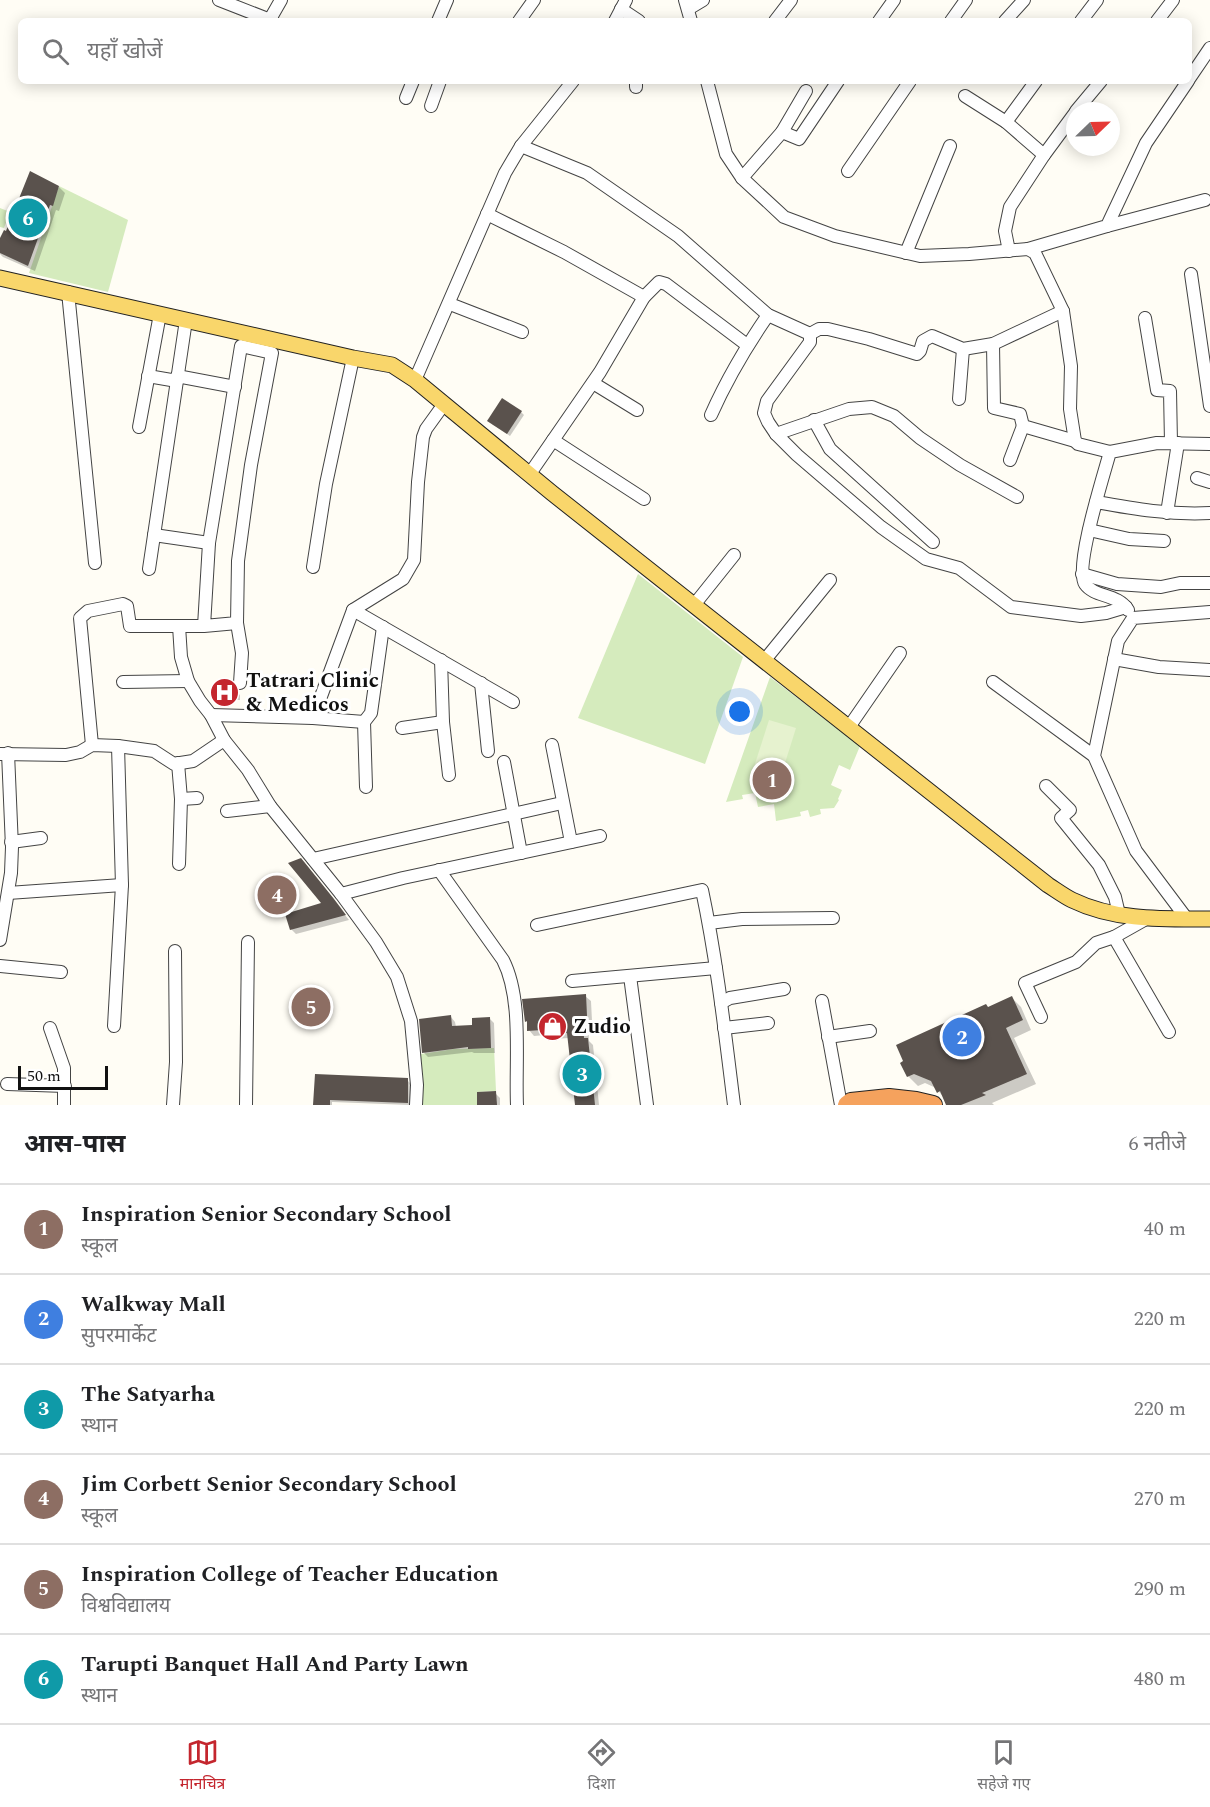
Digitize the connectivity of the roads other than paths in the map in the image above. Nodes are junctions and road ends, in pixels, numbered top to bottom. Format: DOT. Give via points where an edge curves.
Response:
graph roads {
  1 [pos="219,0"];
  2 [pos="280,0"];
  3 [pos="447,0"];
  4 [pos="534,0"];
  5 [pos="703,0"];
  6 [pos="791,0"];
  7 [pos="894,0"];
  8 [pos="966,0"];
  9 [pos="1024,0"];
  10 [pos="1173,0"];
  11 [pos="1093,1"];
  12 [pos="623,5"];
  13 [pos="688,10"];
  14 [pos="263,18"];
  15 [pos="271,18"];
  16 [pos="439,18"];
  17 [pos="521,18"];
  18 [pos="636,18"];
  19 [pos="777,18"];
  20 [pos="881,18"];
  21 [pos="953,18"];
  22 [pos="1008,18"];
  23 [pos="1083,18"];
  24 [pos="1159,18"];
  25 [pos="1210,48"];
  26 [pos="1192,75"];
  27 [pos="412,84"];
  28 [pos="439,84"];
  29 [pos="571,84"];
  30 [pos="709,84"];
  31 [pos="836,84"];
  32 [pos="908,84"];
  33 [pos="1034,84"];
  34 [pos="1099,84"];
  35 [pos="1186,84"];
  36 [pos="806,91"];
  37 [pos="965,96"];
  38 [pos="406,98"];
  39 [pos="1084,102"];
  40 [pos="431,106"];
  41 [pos="1006,122"];
  42 [pos="1066,125"];
  43 [pos="782,132"];
  44 [pos="521,146"];
  45 [pos="950,146"];
  46 [pos="1044,155"];
  47 [pos="848,171"];
  48 [pos="742,178"];
  49 [pos="1205,200"];
  50 [pos="487,214"];
  51 [pos="1107,226"];
  52 [pos="1028,249"];
  53 [pos="1009,251"];
  54 [pos="906,253"];
  55 [pos="1191,274"];
  56 [pos="0,278"];
  57 [pos="68,292"];
  58 [pos="644,297"];
  59 [pos="450,303"];
  60 [pos="1063,311"];
  61 [pos="160,314"];
  62 [pos="768,315"];
  63 [pos="1144,318"];
  64 [pos="186,320"];
  65 [pos="522,332"];
  66 [pos="810,334"];
  67 [pos="993,344"];
  68 [pos="747,345"];
  69 [pos="963,349"];
  70 [pos="353,358"];
  71 [pos="148,376"];
  72 [pos="177,379"];
  73 [pos="415,380"];
  74 [pos="592,383"];
  75 [pos="235,387"];
  76 [pos="959,399"];
  77 [pos="444,404"];
  78 [pos="1210,406"];
  79 [pos="637,410"];
  80 [pos="711,415"];
  81 [pos="814,420"];
  82 [pos="1023,426"];
  83 [pos="139,428"];
  84 [pos="776,434"];
  85 [pos="553,440"];
  86 [pos="1075,441"];
  87 [pos="1174,444"];
  88 [pos="1210,444"];
  89 [pos="1110,452"];
  90 [pos="1010,460"];
  91 [pos="530,475"];
  92 [pos="1197,478"];
  93 [pos="1210,482"];
  94 [pos="1017,497"];
  95 [pos="644,499"];
  96 [pos="1096,502"];
  97 [pos="1167,513"];
  98 [pos="1210,513"];
  99 [pos="1089,530"];
  100 [pos="154,535"];
  101 [pos="933,542"];
  102 [pos="1164,542"];
  103 [pos="210,543"];
  104 [pos="734,555"];
  105 [pos="95,563"];
  106 [pos="313,567"];
  107 [pos="149,569"];
  108 [pos="1082,574"];
  109 [pos="830,580"];
  110 [pos="1210,584"];
  111 [pos="694,605"];
  112 [pos="1126,607"];
  113 [pos="353,610"];
  114 [pos="1210,612"];
  115 [pos="1133,618"];
  116 [pos="237,623"];
  117 [pos="179,626"];
  118 [pos="204,626"];
  119 [pos="383,627"];
  120 [pos="900,653"];
  121 [pos="441,660"];
  122 [pos="1114,660"];
  123 [pos="764,661"];
  124 [pos="1210,670"];
  125 [pos="188,681"];
  126 [pos="123,682"];
  127 [pos="993,682"];
  128 [pos="240,683"];
  129 [pos="481,683"];
  130 [pos="513,702"];
  131 [pos="211,715"];
  132 [pos="314,718"];
  133 [pos="364,722"];
  134 [pos="443,722"];
  135 [pos="849,727"];
  136 [pos="402,728"];
  137 [pos="224,740"];
  138 [pos="92,745"];
  139 [pos="552,745"];
  140 [pos="118,746"];
  141 [pos="488,751"];
  142 [pos="4,753"];
  143 [pos="1094,756"];
  144 [pos="504,762"];
  145 [pos="178,763"];
  146 [pos="449,775"];
  147 [pos="1046,786"];
  148 [pos="366,787"];
  149 [pos="197,798"];
  150 [pos="181,799"];
  151 [pos="562,803"];
  152 [pos="270,806"];
  153 [pos="227,811"];
  154 [pos="513,814"];
  155 [pos="600,836"];
  156 [pos="41,838"];
  157 [pos="11,842"];
  158 [pos="571,842"];
  159 [pos="521,853"];
  160 [pos="313,859"];
  161 [pos="179,864"];
  162 [pos="439,870"];
  163 [pos="5,872"];
  164 [pos="122,885"];
  165 [pos="8,893"];
  166 [pos="341,894"];
  167 [pos="1119,914"];
  168 [pos="832,918"];
  169 [pos="1146,919"];
  170 [pos="1187,919"];
  171 [pos="2,920"];
  172 [pos="1210,920"];
  173 [pos="709,923"];
  174 [pos="537,925"];
  175 [pos="1114,937"];
  176 [pos="0,939"];
  177 [pos="248,942"];
  178 [pos="175,951"];
  179 [pos="0,966"];
  180 [pos="716,968"];
  181 [pos="61,972"];
  182 [pos="630,976"];
  183 [pos="572,981"];
  184 [pos="783,989"];
  185 [pos="822,1001"];
  186 [pos="721,1003"];
  187 [pos="1041,1017"];
  188 [pos="768,1023"];
  189 [pos="114,1026"];
  190 [pos="50,1028"];
  191 [pos="724,1028"];
  192 [pos="870,1031"];
  193 [pos="1169,1032"];
  194 [pos="828,1036"];
  195 [pos="7,1084"];
  196 [pos="65,1086"];
  197 [pos="64,1105"];
  198 [pos="173,1105"];
  199 [pos="246,1105"];
  200 [pos="417,1105"];
  201 [pos="517,1105"];
  202 [pos="646,1105"];
  203 [pos="734,1105"];
  204 [pos="841,1105"];
  205 [pos="847,1105"];
  206 [pos="933,1105"];
  1 -- 14 [label="street"];
  2 -- 15 [label="street"];
  3 -- 16 [label="street"];
  4 -- 17 [label="street"];
  5 -- 13 [label="street"];
  6 -- 19 [label="street"];
  7 -- 20 [label="street"];
  8 -- 21 [label="street"];
  9 -- 22 [label="street"];
  10 -- 24 [label="street"];
  11 -- 23 [label="street"];
  12 -- 18 [label="street"];
  25 -- 26 [label="street"];
  27 -- 38 [label="street"];
  28 -- 40 [label="street"];
  29 -- 44 [label="street"];
  30 -- 48 [label="street" via="726,153"];
  31 -- 43 [label="street" via="799,139"];
  32 -- 47 [label="street"];
  33 -- 41 [label="street"];
  34 -- 39 [label="street"];
  35 -- 51 [label="street" via="1146,143"];
  36 -- 43 [label="street"];
  37 -- 41 [label="street"];
  41 -- 46 [label="street"];
  42 -- 46 [label="street"];
  43 -- 48 [label="street"];
  44 -- 50 [label="street"];
  44 -- 62 [label="street" via="587,173 678,236"];
  45 -- 54 [label="street"];
  46 -- 53 [label="street" via="1010,207 1005,231"];
  48 -- 54 [label="street" via="784,217 835,236"];
  49 -- 51 [label="street"];
  50 -- 58 [label="street"];
  50 -- 59 [label="street"];
  51 -- 52 [label="street"];
  52 -- 53 [label="street"];
  52 -- 60 [label="street" via="1035,253"];
  53 -- 54 [label="street" via="920,256"];
  55 -- 78 [label="street"];
  56 -- 57 [label="main road"];
  57 -- 61 [label="main road"];
  57 -- 105 [label="street"];
  58 -- 68 [label="street" via="658,282 666,284"];
  58 -- 74 [label="street"];
  59 -- 65 [label="street"];
  59 -- 73 [label="street"];
  60 -- 67 [label="street"];
  60 -- 86 [label="street"];
  61 -- 64 [label="main road"];
  61 -- 71 [label="street"];
  62 -- 66 [label="street"];
  62 -- 68 [label="street"];
  63 -- 87 [label="street" via="1157,390 1170,391"];
  64 -- 70 [label="main road"];
  64 -- 72 [label="street"];
  66 -- 69 [label="street" via="828,329 912,354 917,354 923,341 932,336"];
  66 -- 84 [label="street" via="810,342 767,401 764,413"];
  67 -- 69 [label="street"];
  67 -- 82 [label="street" via="994,408 1020,414"];
  68 -- 80 [label="street"];
  69 -- 76 [label="street"];
  70 -- 73 [label="main road" via="392,365"];
  70 -- 106 [label="street"];
  71 -- 72 [label="street"];
  71 -- 83 [label="street"];
  72 -- 75 [label="street"];
  72 -- 100 [label="street"];
  73 -- 77 [label="main road"];
  74 -- 79 [label="street"];
  74 -- 85 [label="street"];
  75 -- 103 [label="street"];
  75 -- 116 [label="street" via="241,346 272,353 238,561"];
  77 -- 91 [label="main road"];
  77 -- 113 [label="street" via="423,437 414,560 403,579"];
  81 -- 84 [label="street"];
  81 -- 94 [label="street" via="849,409 872,407 894,416 960,465"];
  81 -- 101 [label="street" via="830,449"];
  82 -- 86 [label="street"];
  82 -- 90 [label="street"];
  84 -- 112 [label="street" via="881,527 926,559 959,568 1011,607 1081,616"];
  85 -- 91 [label="street"];
  85 -- 95 [label="street"];
  86 -- 89 [label="street"];
  87 -- 88 [label="street"];
  87 -- 89 [label="street" via="1157,443"];
  87 -- 97 [label="street"];
  89 -- 96 [label="street"];
  91 -- 111 [label="main road"];
  92 -- 93 [label="street"];
  96 -- 97 [label="street"];
  96 -- 99 [label="street"];
  97 -- 98 [label="street"];
  99 -- 102 [label="street"];
  99 -- 108 [label="street"];
  100 -- 103 [label="street"];
  100 -- 107 [label="street"];
  103 -- 118 [label="street"];
  104 -- 111 [label="street"];
  108 -- 110 [label="street" via="1117,584"];
  108 -- 112 [label="street" via="1090,590 1120,600"];
  109 -- 123 [label="street"];
  111 -- 123 [label="main road"];
  112 -- 115 [label="street"];
  113 -- 119 [label="street"];
  113 -- 132 [label="street"];
  114 -- 115 [label="street"];
  115 -- 122 [label="street" via="1118,641"];
  116 -- 118 [label="street"];
  116 -- 128 [label="street" via="242,653"];
  117 -- 118 [label="street"];
  117 -- 125 [label="street"];
  117 -- 138 [label="street" via="129,627 127,606 123,604 88,610 80,618"];
  119 -- 121 [label="street"];
  119 -- 133 [label="street" via="371,713"];
  120 -- 135 [label="street"];
  121 -- 129 [label="street"];
  121 -- 134 [label="street"];
  122 -- 124 [label="street"];
  122 -- 143 [label="street"];
  123 -- 135 [label="main road"];
  125 -- 126 [label="street"];
  125 -- 131 [label="street"];
  127 -- 143 [label="street"];
  129 -- 130 [label="street"];
  129 -- 141 [label="street"];
  131 -- 132 [label="street"];
  131 -- 137 [label="street"];
  132 -- 133 [label="street"];
  133 -- 148 [label="street"];
  134 -- 136 [label="street"];
  134 -- 146 [label="street"];
  135 -- 167 [label="main road" via="1048,885 1072,900"];
  137 -- 145 [label="street" via="193,761"];
  137 -- 152 [label="street"];
  138 -- 140 [label="street"];
  138 -- 142 [label="street" via="66,755"];
  139 -- 151 [label="street"];
  140 -- 145 [label="street" via="154,751"];
  140 -- 164 [label="street"];
  142 -- 157 [label="street"];
  143 -- 170 [label="street" via="1136,851"];
  144 -- 154 [label="street"];
  145 -- 150 [label="street"];
  147 -- 167 [label="street" via="1070,810 1061,818 1099,865"];
  149 -- 150 [label="street"];
  150 -- 161 [label="street"];
  151 -- 154 [label="street"];
  151 -- 158 [label="street"];
  152 -- 153 [label="street"];
  152 -- 160 [label="street"];
  154 -- 159 [label="street"];
  154 -- 160 [label="street"];
  155 -- 158 [label="street"];
  156 -- 157 [label="street"];
  157 -- 163 [label="street"];
  158 -- 159 [label="street"];
  159 -- 162 [label="street"];
  160 -- 166 [label="street"];
  162 -- 166 [label="street"];
  162 -- 201 [label="street" via="511,974"];
  163 -- 165 [label="street"];
  164 -- 165 [label="street"];
  164 -- 189 [label="street"];
  165 -- 171 [label="street"];
  166 -- 200 [label="street" via="397,977 411,1021"];
  167 -- 169 [label="main road"];
  168 -- 173 [label="street"];
  169 -- 170 [label="main road"];
  169 -- 175 [label="street"];
  170 -- 172 [label="main road"];
  171 -- 176 [label="street"];
  173 -- 174 [label="street" via="702,890"];
  173 -- 180 [label="street"];
  175 -- 187 [label="street" via="1096,943 1076,962 1025,983"];
  175 -- 193 [label="street"];
  177 -- 199 [label="street"];
  178 -- 198 [label="street"];
  179 -- 181 [label="street"];
  180 -- 182 [label="street"];
  180 -- 186 [label="street"];
  182 -- 183 [label="street"];
  182 -- 202 [label="street"];
  184 -- 186 [label="street"];
  185 -- 194 [label="street"];
  186 -- 191 [label="street"];
  188 -- 191 [label="street"];
  190 -- 196 [label="street" via="64,1068"];
  191 -- 203 [label="street"];
  192 -- 194 [label="street"];
  194 -- 204 [label="street"];
  195 -- 196 [label="street"];
  196 -- 197 [label="street"];
  205 -- 206 [label="highway" via="889,1098"];
}
